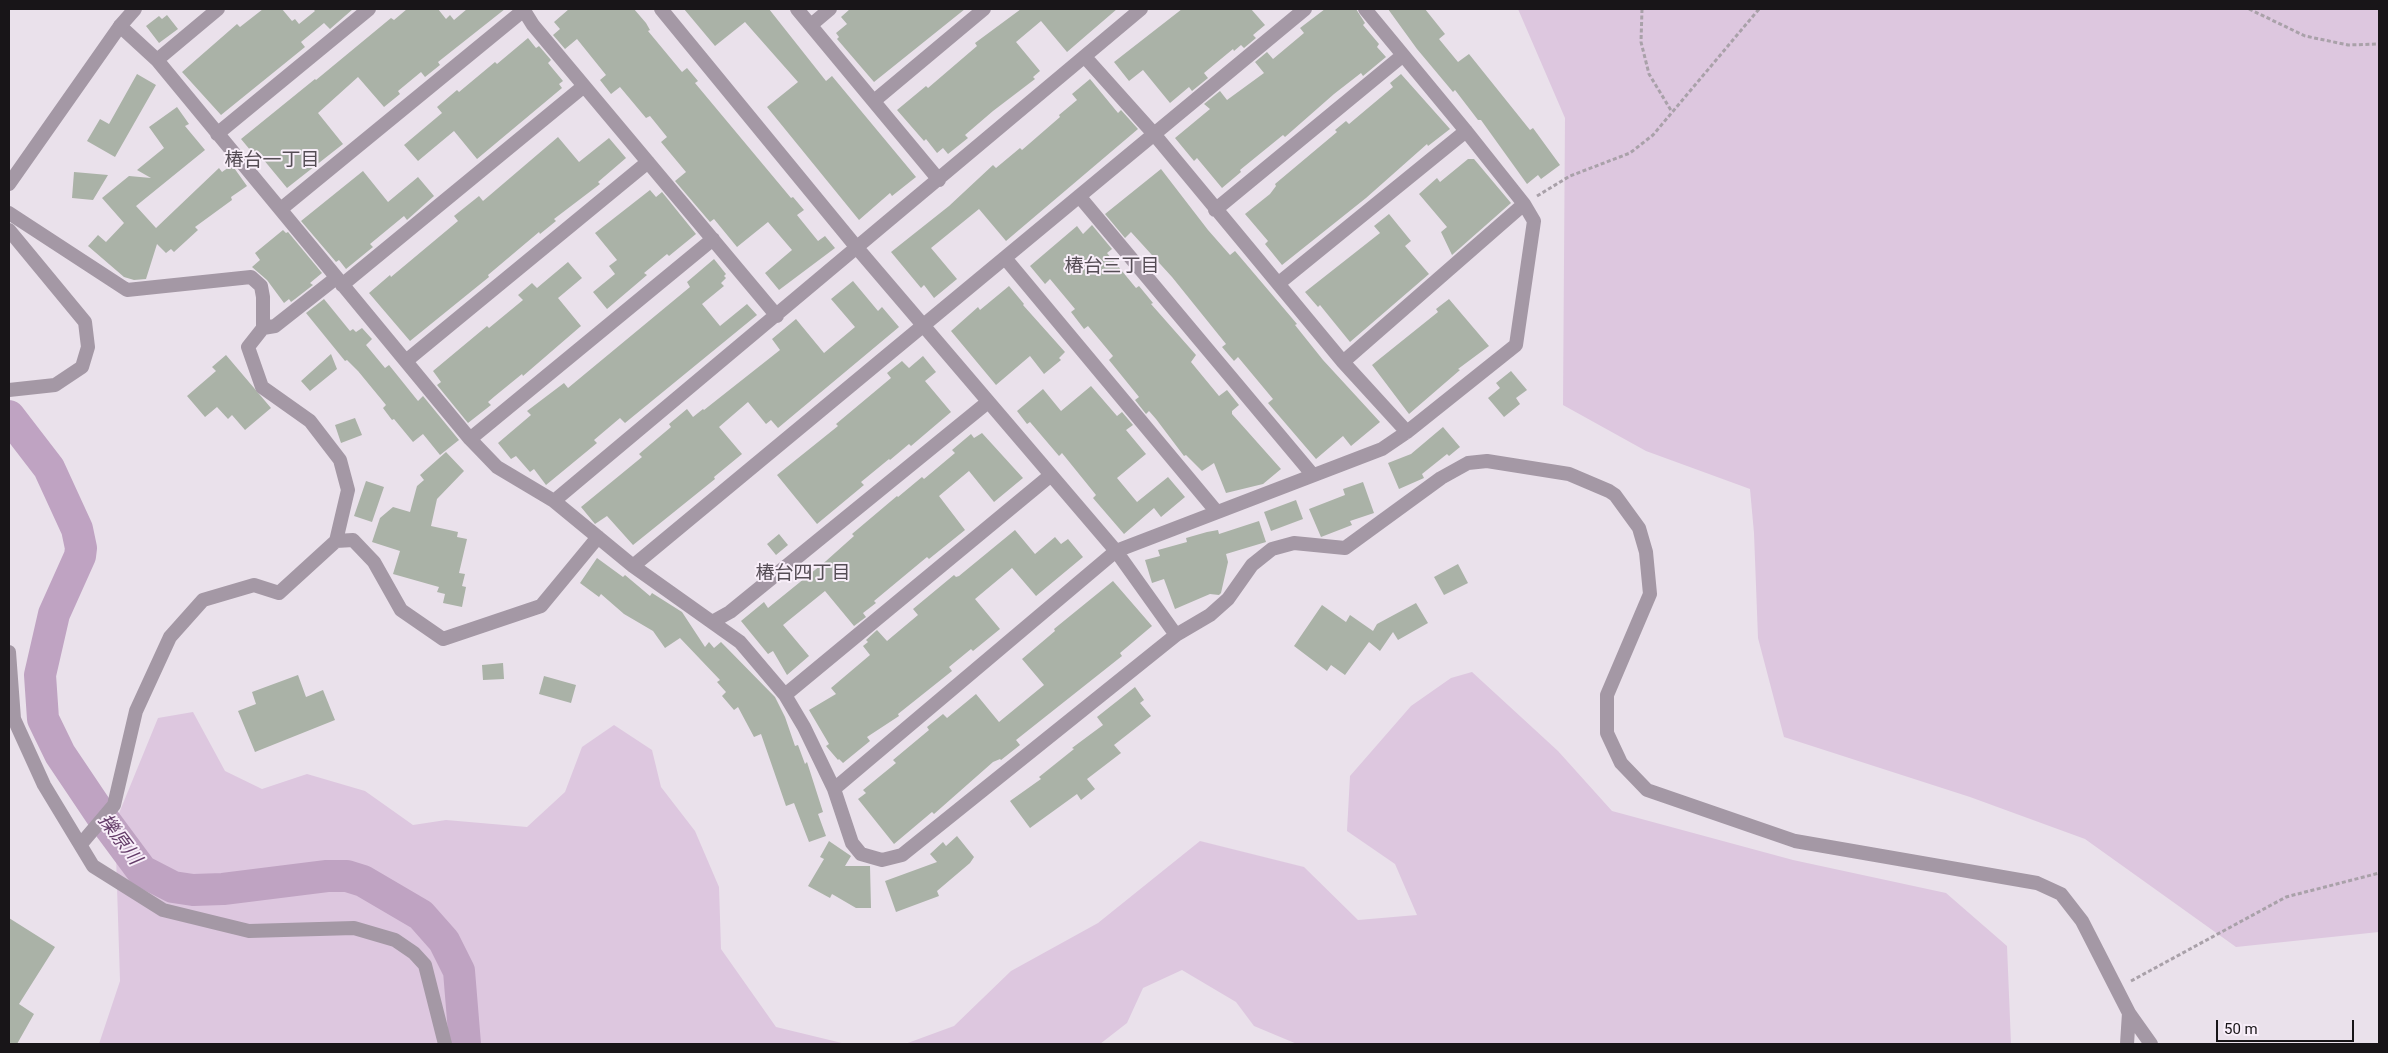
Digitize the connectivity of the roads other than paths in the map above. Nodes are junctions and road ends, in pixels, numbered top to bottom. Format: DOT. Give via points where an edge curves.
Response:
graph roads {
  1 [pos="134,9"];
  2 [pos="218,9"];
  3 [pos="369,9"];
  4 [pos="524,9"];
  5 [pos="661,9"];
  6 [pos="797,9"];
  7 [pos="830,9"];
  8 [pos="984,9"];
  9 [pos="1141,9"];
  10 [pos="1305,9"];
  11 [pos="1365,9"];
  12 [pos="811,25"];
  13 [pos="120,26"];
  14 [pos="1402,56"];
  15 [pos="1085,57"];
  16 [pos="157,60"];
  17 [pos="584,86"];
  18 [pos="874,101"];
  19 [pos="1466,131"];
  20 [pos="217,134"];
  21 [pos="1154,134"];
  22 [pos="648,162"];
  23 [pos="939,180"];
  24 [pos="9,184"];
  25 [pos="1079,196"];
  26 [pos="1524,204"];
  27 [pos="281,209"];
  28 [pos="1215,210"];
  29 [pos="9,213"];
  30 [pos="9,230"];
  31 [pos="713,239"];
  32 [pos="858,249"];
  33 [pos="1006,258"];
  34 [pos="339,282"];
  35 [pos="1279,283"];
  36 [pos="777,316"];
  37 [pos="924,326"];
  38 [pos="263,328"];
  39 [pos="406,361"];
  40 [pos="1343,362"];
  41 [pos="9,390"];
  42 [pos="988,402"];
  43 [pos="1407,432"];
  44 [pos="470,439"];
  45 [pos="1312,474"];
  46 [pos="1051,475"];
  47 [pos="554,501"];
  48 [pos="1216,511"];
  49 [pos="598,537"];
  50 [pos="336,541"];
  51 [pos="1116,551"];
  52 [pos="633,566"];
  53 [pos="712,622"];
  54 [pos="1176,635"];
  55 [pos="9,652"];
  56 [pos="785,695"];
  57 [pos="834,789"];
  58 [pos="81,844"];
  59 [pos="2129,1012"];
  60 [pos="445,1044"];
  61 [pos="2127,1044"];
  62 [pos="2151,1044"];
  1 -- 13 [label="street"];
  2 -- 16 [label="street"];
  3 -- 20 [label="street"];
  4 -- 17 [label="street" via="533,25"];
  4 -- 27 [label="street"];
  5 -- 32 [label="street"];
  6 -- 12 [label="street"];
  7 -- 12 [label="street"];
  8 -- 18 [label="street"];
  9 -- 15 [label="street"];
  10 -- 21 [label="street"];
  11 -- 14 [label="street"];
  12 -- 18 [label="street"];
  13 -- 16 [label="street"];
  13 -- 24 [label="street"];
  14 -- 19 [label="street"];
  14 -- 28 [label="street"];
  15 -- 21 [label="street"];
  15 -- 23 [label="street"];
  16 -- 20 [label="street"];
  17 -- 22 [label="street"];
  17 -- 34 [label="street"];
  18 -- 23 [label="street"];
  19 -- 26 [label="street"];
  19 -- 35 [label="street"];
  20 -- 27 [label="street"];
  21 -- 25 [label="street"];
  21 -- 28 [label="street"];
  22 -- 31 [label="street"];
  22 -- 39 [label="street"];
  23 -- 32 [label="street"];
  25 -- 33 [label="street"];
  25 -- 45 [label="street"];
  26 -- 40 [label="street"];
  26 -- 43 [label="street" via="1534,221 1516,345"];
  27 -- 34 [label="street"];
  28 -- 35 [label="street"];
  29 -- 38 [label="street" via="127,290 251,277 261,286"];
  30 -- 41 [label="street" via="85,322 88,347 82,366 55,385"];
  31 -- 36 [label="street"];
  31 -- 44 [label="street"];
  32 -- 36 [label="street"];
  32 -- 37 [label="street"];
  33 -- 37 [label="street"];
  33 -- 48 [label="street"];
  34 -- 38 [label="street" via="275,326"];
  34 -- 39 [label="street"];
  35 -- 40 [label="street"];
  36 -- 47 [label="street"];
  37 -- 42 [label="street"];
  37 -- 52 [label="street"];
  38 -- 50 [label="street" via="248,347 262,387 310,421 340,460 348,490"];
  39 -- 44 [label="street"];
  40 -- 43 [label="street"];
  42 -- 46 [label="street"];
  42 -- 53 [label="street" via="730,612"];
  43 -- 45 [label="street" via="1382,449"];
  44 -- 47 [label="street" via="498,467"];
  45 -- 48 [label="street"];
  46 -- 51 [label="street"];
  46 -- 56 [label="street"];
  47 -- 49 [label="street"];
  48 -- 51 [label="street"];
  49 -- 50 [label="street" via="541,606 444,638 401,610 374,562 353,540"];
  49 -- 52 [label="street"];
  50 -- 58 [label="street" via="279,593 254,585 203,600 170,637 136,711 114,805"];
  51 -- 54 [label="street"];
  51 -- 57 [label="street"];
  52 -- 53 [label="street"];
  53 -- 56 [label="street" via="740,642"];
  54 -- 57 [label="street" via="902,855 882,860 861,854 852,843"];
  54 -- 59 [label="street" via="1210,615 1228,599 1252,565 1272,549 1294,543 1345,548 1440,478 1468,463 1486,461 1568,474 1615,495 1638,528 1646,552 1650,594 1607,695 1607,733 1621,764 1647,790 1794,841 2037,882 2062,894 2082,921"];
  55 -- 58 [label="street" via="14,719 44,784"];
  56 -- 57 [label="street"];
  58 -- 60 [label="street" via="93,866 162,910 249,931 354,928 394,940 425,965"];
  59 -- 61 [label="street"];
  59 -- 62 [label="street"];
}
